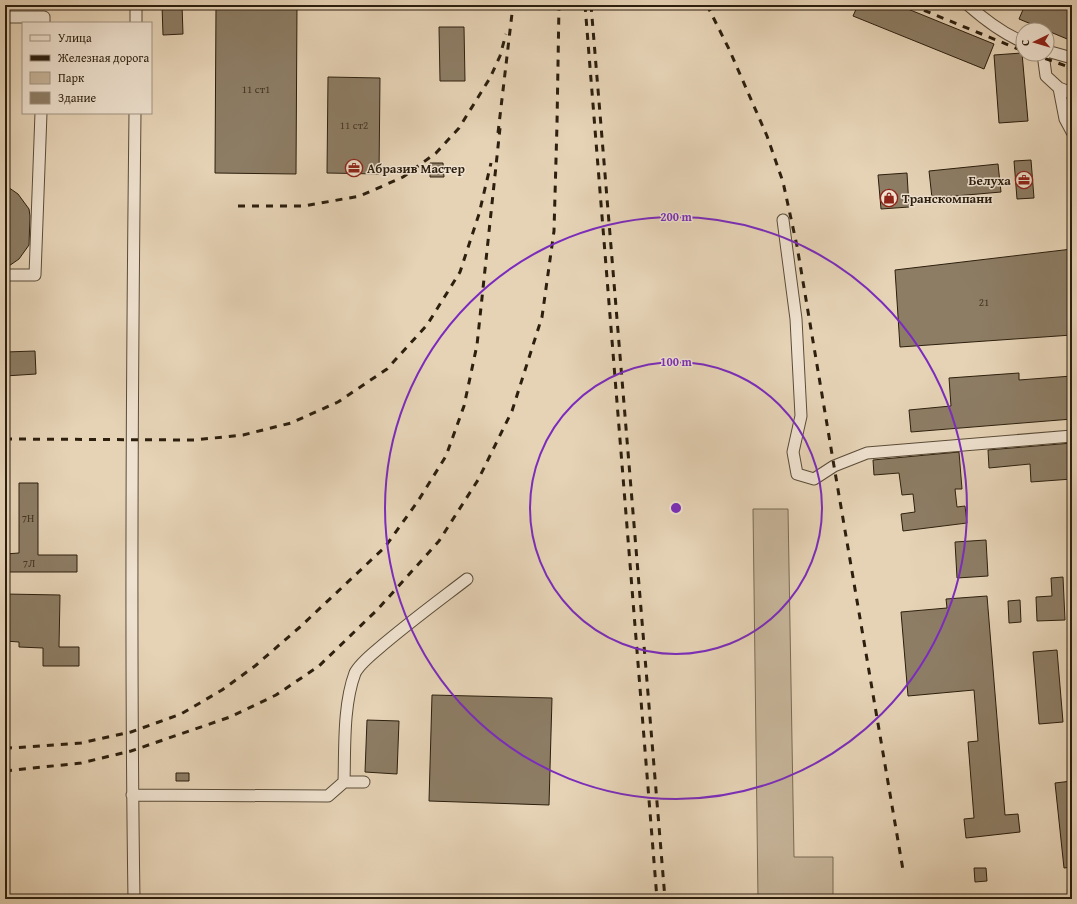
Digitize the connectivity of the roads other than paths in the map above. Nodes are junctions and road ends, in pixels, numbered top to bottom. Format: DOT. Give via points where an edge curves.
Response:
graph roads {
  1 [pos="136,5"];
  2 [pos="968,5"];
  3 [pos="5,17"];
  4 [pos="44,22"];
  5 [pos="136,22"];
  6 [pos="1015,39"];
  7 [pos="1055,53"];
  8 [pos="1072,58"];
  9 [pos="1044,62"];
  10 [pos="1059,88"];
  11 [pos="1072,93"];
  12 [pos="41,114"];
  13 [pos="135,114"];
  14 [pos="1072,132"];
  15 [pos="783,220"];
  16 [pos="5,275"];
  17 [pos="1072,436"];
  18 [pos="467,580"];
  19 [pos="344,782"];
  20 [pos="364,782"];
  21 [pos="132,795"];
  22 [pos="134,899"];
  1 -- 5 [label="street"];
  2 -- 6 [label="street" via="986,21"];
  3 -- 4 [label="street" via="44,17"];
  7 -- 8 [label="street"];
  9 -- 10 [label="street" via="1046,76"];
  10 -- 11 [label="street"];
  10 -- 14 [label="street" via="1065,119"];
  12 -- 16 [label="street" via="35,275"];
  13 -- 21 [label="street" via="132,336"];
  15 -- 17 [label="street" via="797,334 801,416 793,452 797,474 814,479 834,466 867,453"];
  18 -- 19 [label="street" via="404,626 356,672 347,719"];
  19 -- 20 [label="street"];
  19 -- 21 [label="street" via="328,796"];
  21 -- 22 [label="street"];
}
